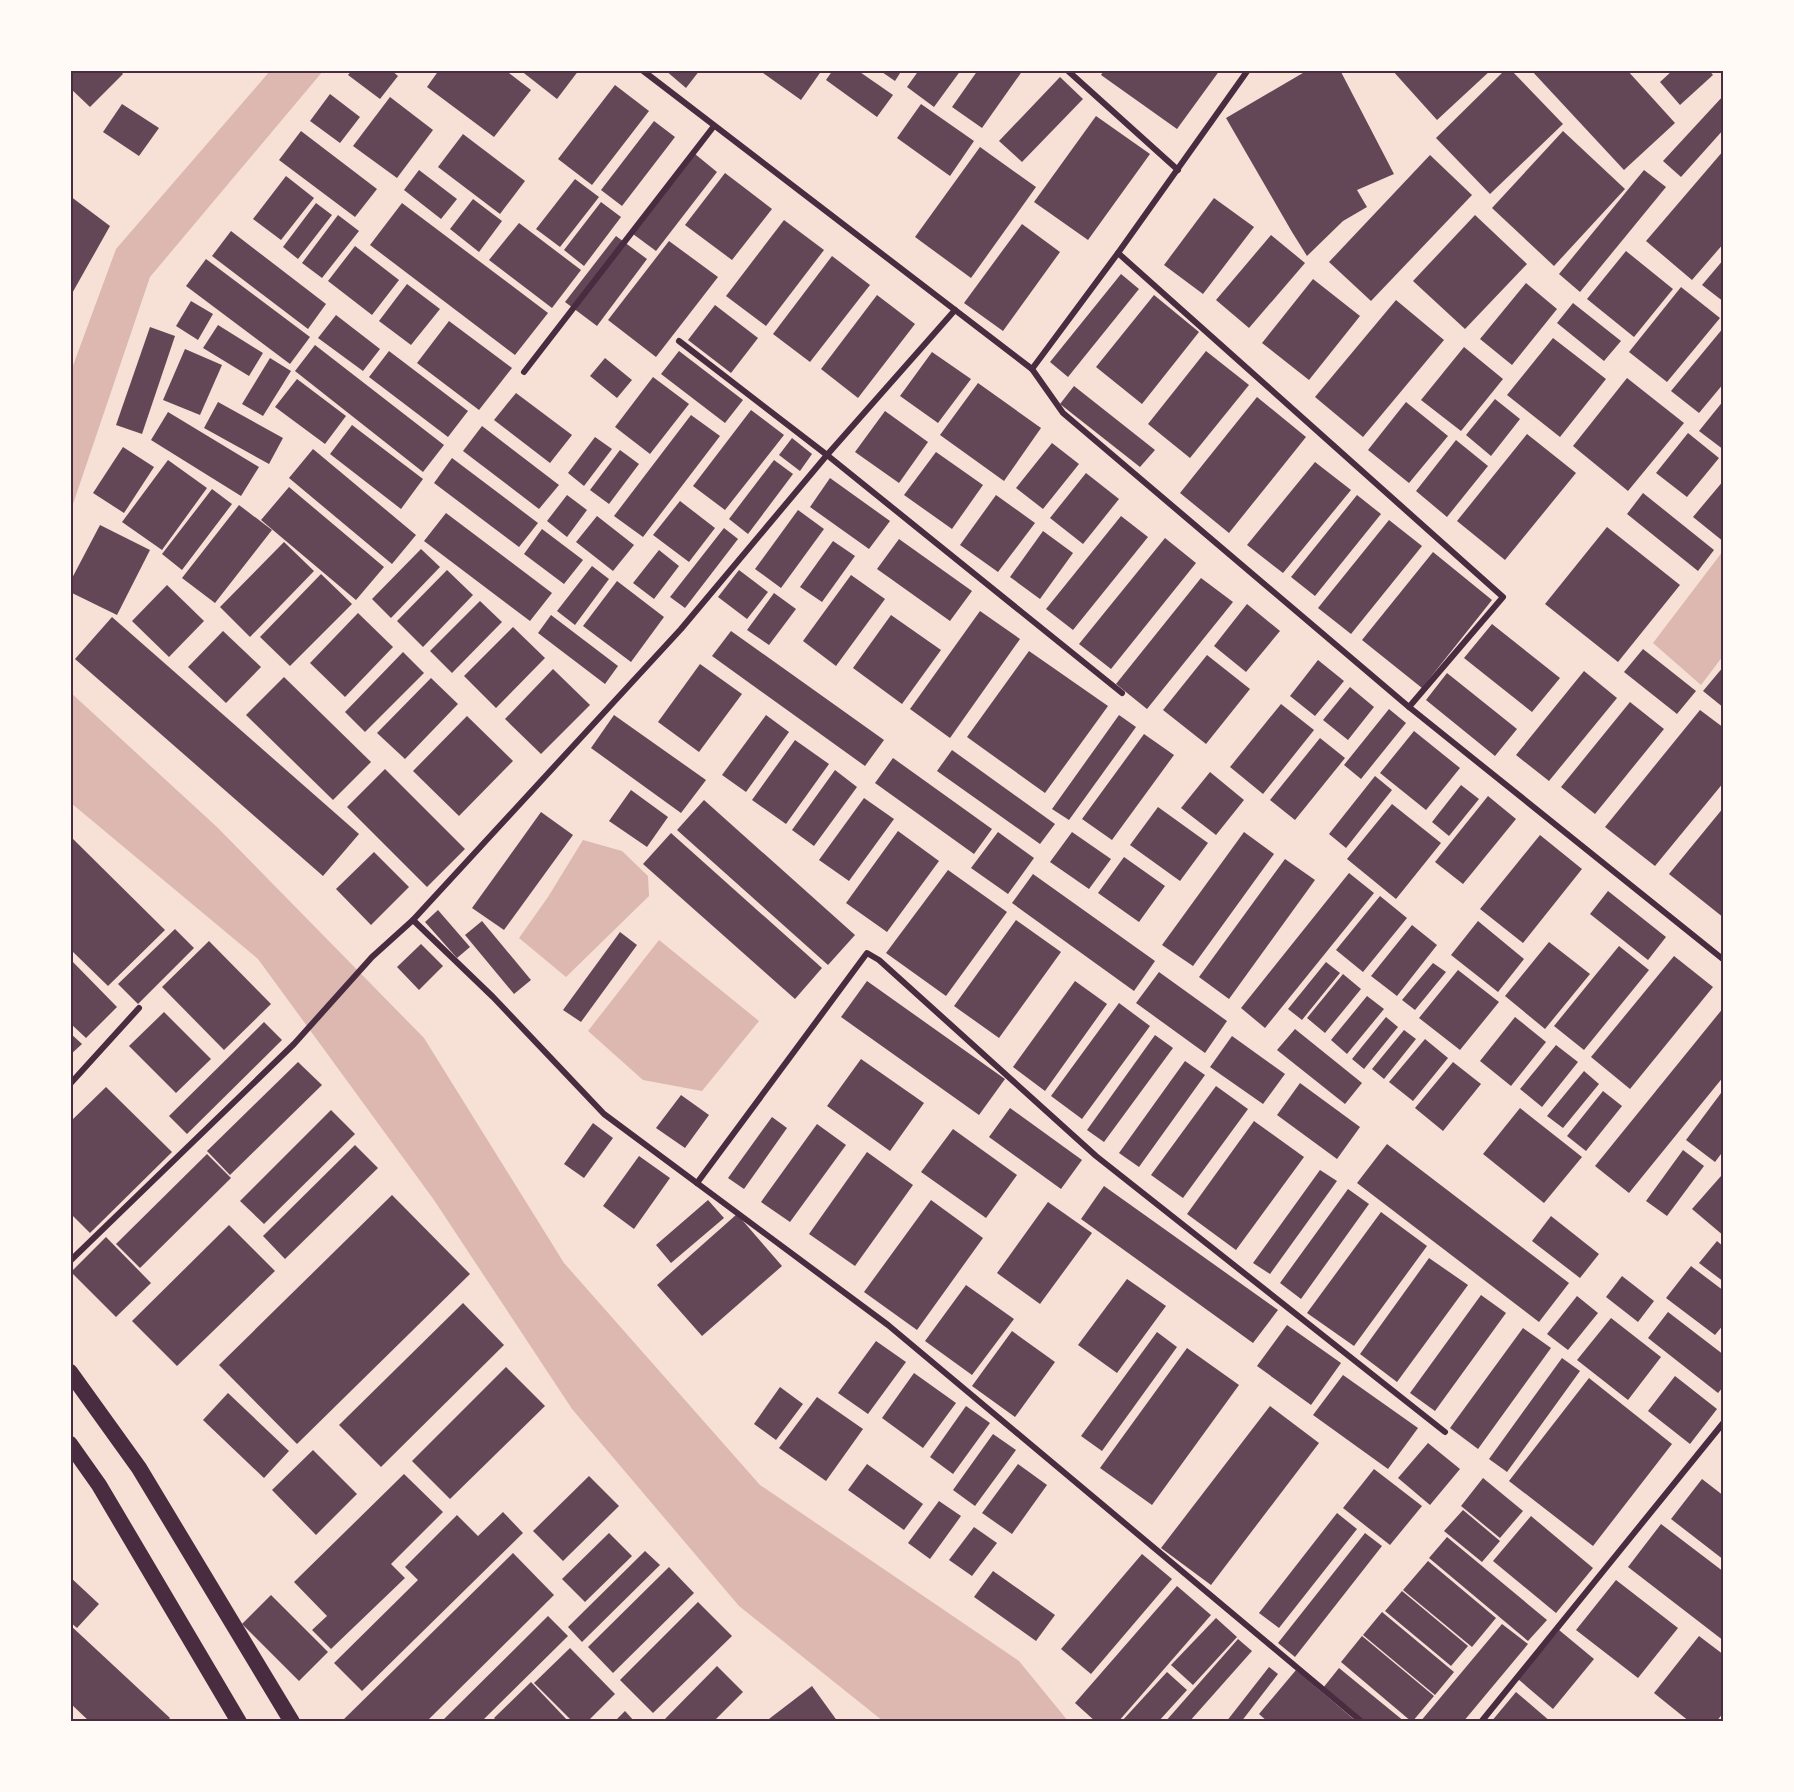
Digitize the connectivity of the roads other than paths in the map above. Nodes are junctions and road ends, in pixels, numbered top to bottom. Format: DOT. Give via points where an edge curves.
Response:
graph roads {
  1 [pos="642,70"];
  2 [pos="1067,70"];
  3 [pos="1248,70"];
  4 [pos="714,126"];
  5 [pos="1178,170"];
  6 [pos="1118,254"];
  7 [pos="955,310"];
  8 [pos="679,341"];
  9 [pos="1032,369"];
  10 [pos="524,372"];
  11 [pos="827,455"];
  12 [pos="1122,693"];
  13 [pos="1409,707"];
  14 [pos="413,920"];
  15 [pos="1724,960"];
  16 [pos="140,1008"];
  17 [pos="70,1084"];
  18 [pos="697,1183"];
  19 [pos="70,1261"];
  20 [pos="70,1372"];
  21 [pos="1724,1422"];
  22 [pos="1445,1432"];
  23 [pos="70,1444"];
  24 [pos="239,1722"];
  25 [pos="292,1722"];
  26 [pos="1362,1722"];
  27 [pos="1481,1722"];
  1 -- 4 [label="street"];
  2 -- 5 [label="street"];
  3 -- 5 [label="street"];
  4 -- 7 [label="street"];
  4 -- 10 [label="street"];
  5 -- 6 [label="street"];
  6 -- 9 [label="street"];
  6 -- 13 [label="street" via="1503,597"];
  7 -- 9 [label="street"];
  7 -- 11 [label="street"];
  8 -- 11 [label="street"];
  9 -- 13 [label="street" via="1062,413"];
  11 -- 12 [label="street"];
  11 -- 14 [label="street" via="681,629"];
  13 -- 15 [label="street"];
  14 -- 18 [label="street" via="604,1114"];
  14 -- 19 [label="street" via="372,957 294,1044"];
  16 -- 17 [label="street"];
  18 -- 22 [label="street" via="867,953 1096,1156"];
  18 -- 26 [label="street" via="888,1324"];
  20 -- 25 [label="highway" via="139,1468"];
  21 -- 27 [label="street"];
  23 -- 24 [label="highway" via="99,1485"];
}
